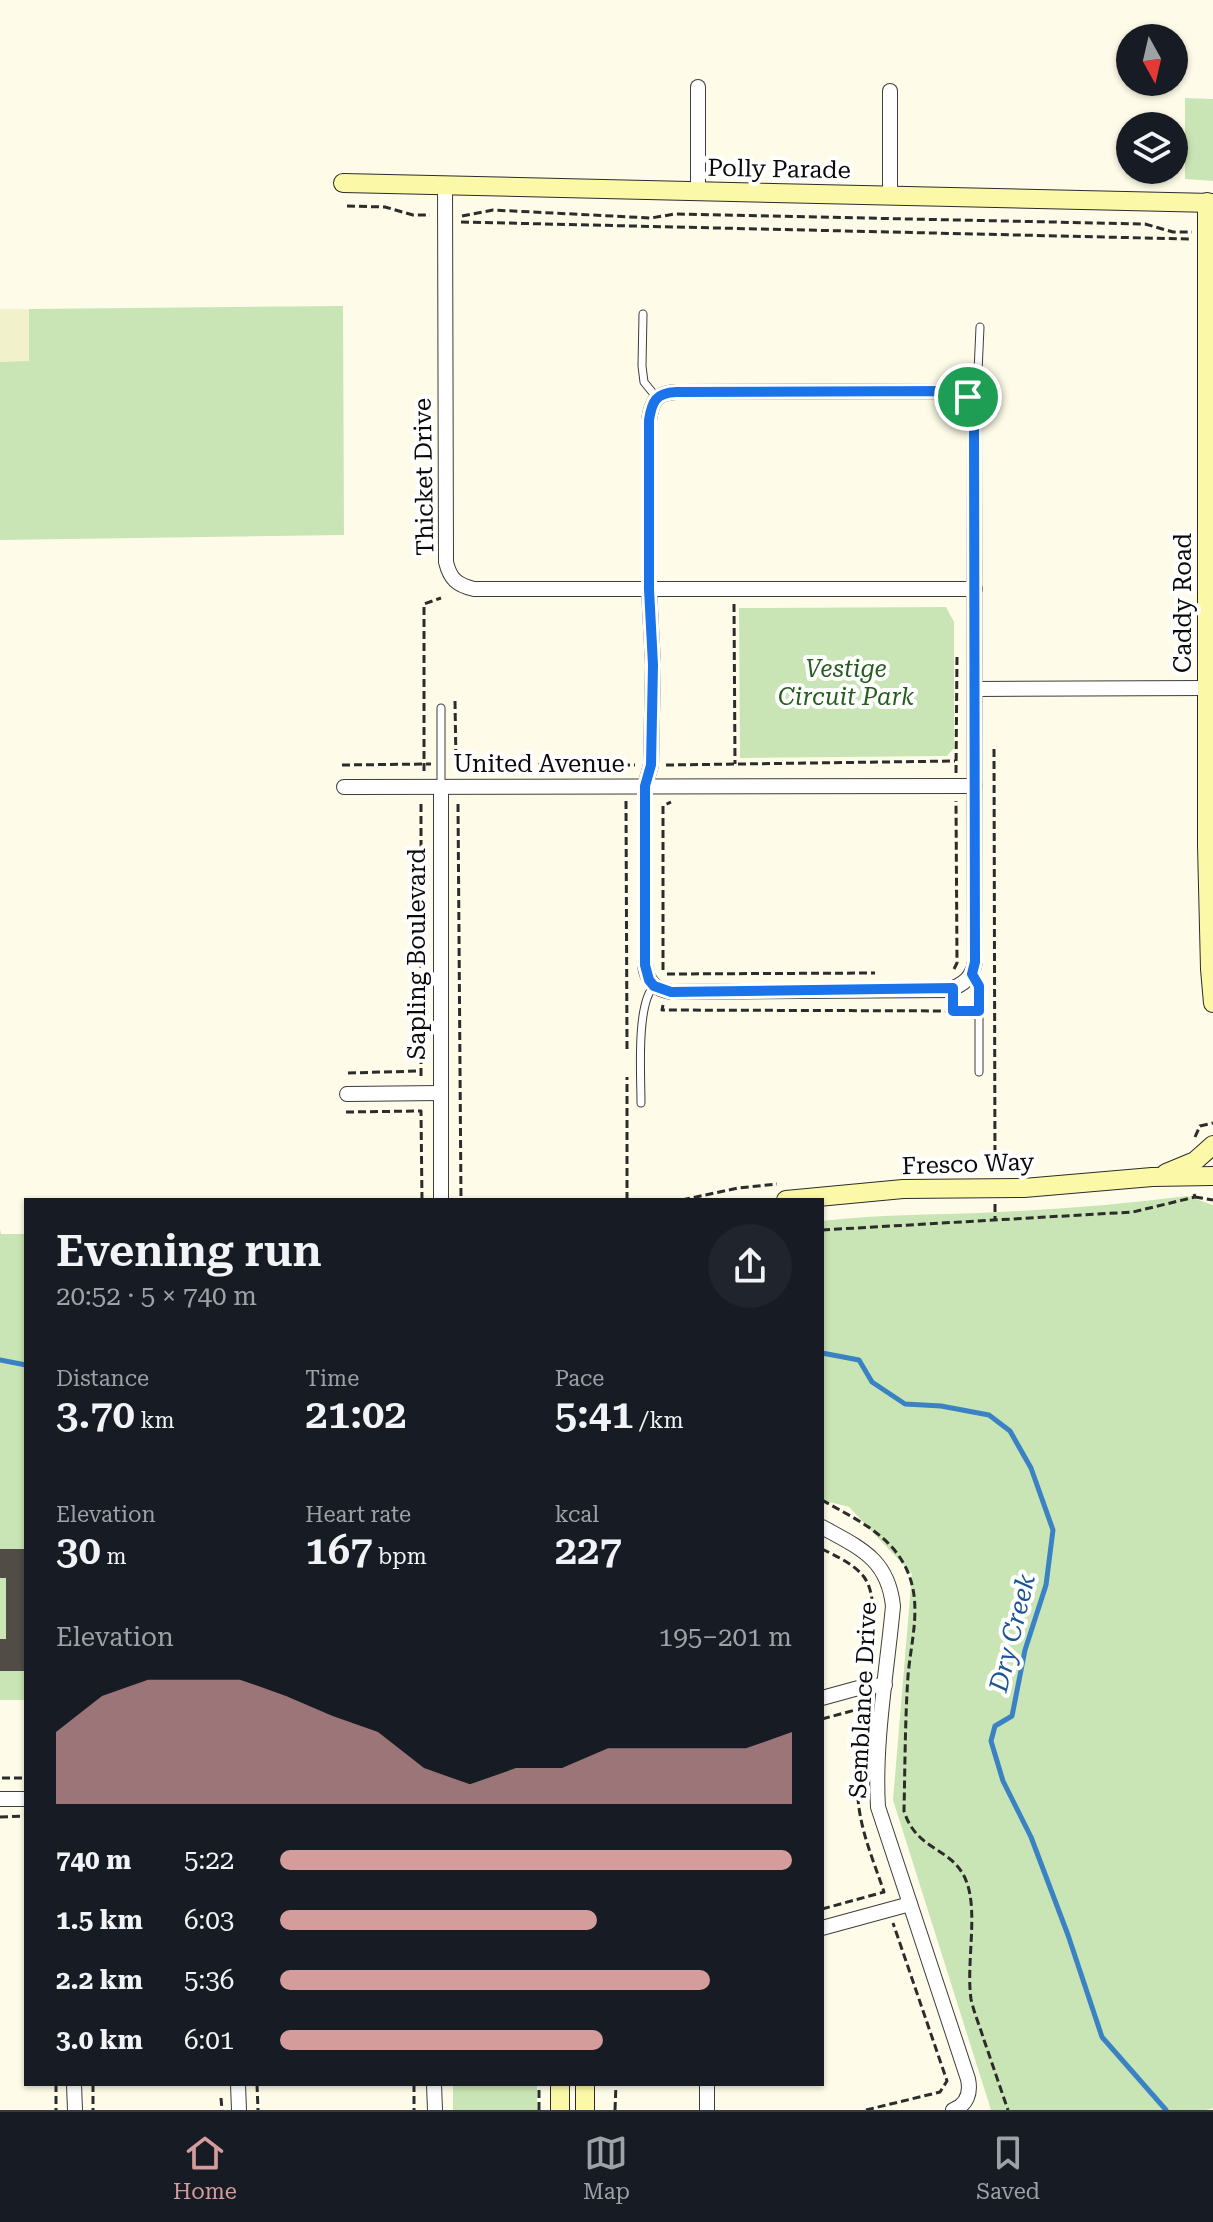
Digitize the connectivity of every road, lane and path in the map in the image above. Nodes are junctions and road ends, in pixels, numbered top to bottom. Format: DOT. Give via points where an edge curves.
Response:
graph roads {
  1 [pos="698,87"];
  2 [pos="890,91"];
  3 [pos="343,183"];
  4 [pos="445,185"];
  5 [pos="698,191"];
  6 [pos="890,195"];
  7 [pos="1210,202"];
  8 [pos="347,206"];
  9 [pos="445,218"];
  10 [pos="1207,236"];
  11 [pos="643,314"];
  12 [pos="980,327"];
  13 [pos="968,397"];
  14 [pos="657,398"];
  15 [pos="649,589"];
  16 [pos="975,589"];
  17 [pos="441,598"];
  18 [pos="733,604"];
  19 [pos="1207,688"];
  20 [pos="975,689"];
  21 [pos="455,701"];
  22 [pos="441,708"];
  23 [pos="994,749"];
  24 [pos="456,764"];
  25 [pos="735,764"];
  26 [pos="627,765"];
  27 [pos="627,786"];
  28 [pos="645,786"];
  29 [pos="975,786"];
  30 [pos="344,787"];
  31 [pos="421,787"];
  32 [pos="441,787"];
  33 [pos="956,798"];
  34 [pos="421,804"];
  35 [pos="458,804"];
  36 [pos="726,972"];
  37 [pos="886,973"];
  38 [pos="972,974"];
  39 [pos="654,986"];
  40 [pos="953,988"];
  41 [pos="1213,1003"];
  42 [pos="727,1010"];
  43 [pos="953,1011"];
  44 [pos="979,1011"];
  45 [pos="627,1057"];
  46 [pos="421,1071"];
  47 [pos="979,1072"];
  48 [pos="348,1073"];
  49 [pos="627,1073"];
  50 [pos="421,1093"];
  51 [pos="440,1093"];
  52 [pos="347,1094"];
  53 [pos="641,1103"];
  54 [pos="421,1111"];
  55 [pos="346,1112"];
  56 [pos="1213,1123"];
  57 [pos="1200,1126"];
  58 [pos="1213,1146"];
  59 [pos="1213,1164"];
  60 [pos="1213,1176"];
  61 [pos="1152,1177"];
  62 [pos="1192,1177"];
  63 [pos="738,1188"];
  64 [pos="995,1188"];
  65 [pos="1195,1197"];
  66 [pos="422,1198"];
  67 [pos="441,1198"];
  68 [pos="461,1198"];
  69 [pos="627,1198"];
  70 [pos="691,1198"];
  71 [pos="807,1198"];
  72 [pos="1213,1200"];
  73 [pos="995,1221"];
  74 [pos="824,1230"];
  75 [pos="824,1501"];
  76 [pos="824,1528"];
  77 [pos="885,1685"];
  78 [pos="824,1697"];
  79 [pos="864,1712"];
  80 [pos="824,1718"];
  81 [pos="2,1778"];
  82 [pos="24,1778"];
  83 [pos="0,1799"];
  84 [pos="24,1799"];
  85 [pos="24,1816"];
  86 [pos="0,1817"];
  87 [pos="884,1892"];
  88 [pos="910,1904"];
  89 [pos="890,1910"];
  90 [pos="824,1927"];
  91 [pos="56,2086"];
  92 [pos="74,2086"];
  93 [pos="93,2086"];
  94 [pos="238,2086"];
  95 [pos="257,2086"];
  96 [pos="414,2086"];
  97 [pos="434,2086"];
  98 [pos="539,2086"];
  99 [pos="560,2086"];
  100 [pos="585,2086"];
  101 [pos="616,2086"];
  102 [pos="707,2086"];
  103 [pos="56,2110"];
  104 [pos="75,2110"];
  105 [pos="93,2110"];
  106 [pos="239,2110"];
  107 [pos="258,2110"];
  108 [pos="414,2110"];
  109 [pos="435,2110"];
  110 [pos="539,2110"];
  111 [pos="560,2110"];
  112 [pos="585,2110"];
  113 [pos="615,2110"];
  114 [pos="707,2110"];
  115 [pos="866,2110"];
  116 [pos="953,2110"];
  117 [pos="1008,2110"];
  1 -- 5 [label="street"];
  2 -- 6 [label="street"];
  3 -- 4 [label="street, Polly Parade"];
  4 -- 5 [label="street, Polly Parade"];
  4 -- 9 [label="street, Thicket Drive"];
  5 -- 6 [label="street, Polly Parade"];
  6 -- 7 [label="street, Polly Parade"];
  7 -- 10 [label="street, Caddy Road"];
  8 -- 9 [label="path"];
  9 -- 10 [label="path"];
  9 -- 10 [label="path" via="493,210 651,218 675,214 1113,223"];
  9 -- 15 [label="street, Thicket Drive" via="448,572 455,582 474,589"];
  10 -- 19 [label="street, Caddy Road"];
  11 -- 14 [label="lane" via="644,382"];
  12 -- 13 [label="lane" via="978,372"];
  13 -- 14 [label="street" via="958,392 898,391 664,392"];
  13 -- 16 [label="street" via="974,420"];
  14 -- 15 [label="street" via="649,420"];
  15 -- 16 [label="street, Thicket Drive"];
  15 -- 28 [label="street" via="651,765"];
  16 -- 20 [label="street"];
  17 -- 31 [label="path" via="424,604"];
  18 -- 25 [label="path"];
  19 -- 20 [label="street"];
  19 -- 41 [label="street, Caddy Road"];
  20 -- 29 [label="street"];
  21 -- 24 [label="path"];
  22 -- 32 [label="lane, Sapling Boulevard"];
  23 -- 64 [label="path"];
  26 -- 27 [label="path"];
  27 -- 28 [label="street, United Avenue"];
  27 -- 32 [label="street, United Avenue"];
  27 -- 45 [label="path"];
  28 -- 29 [label="street, United Avenue"];
  28 -- 39 [label="street" via="645,965"];
  29 -- 38 [label="street"];
  30 -- 31 [label="street, United Avenue"];
  31 -- 32 [label="street, United Avenue"];
  32 -- 51 [label="street, Sapling Boulevard"];
  33 -- 40 [label="path"];
  34 -- 46 [label="path"];
  35 -- 68 [label="path"];
  36 -- 37 [label="path"];
  38 -- 40 [label="street"];
  38 -- 44 [label="lane" via="979,986"];
  39 -- 40 [label="street" via="671,992"];
  39 -- 53 [label="lane" via="643,1009"];
  40 -- 43 [label="path"];
  42 -- 43 [label="path"];
  43 -- 44 [label="path"];
  44 -- 47 [label="lane"];
  46 -- 48 [label="path"];
  46 -- 50 [label="path"];
  49 -- 69 [label="path"];
  50 -- 51 [label="street"];
  50 -- 52 [label="street"];
  50 -- 54 [label="path"];
  51 -- 67 [label="street, Sapling Boulevard"];
  54 -- 55 [label="path"];
  54 -- 66 [label="path"];
  56 -- 57 [label="path"];
  58 -- 59 [label="street"];
  58 -- 61 [label="street, Fresco Way" via="1195,1161"];
  60 -- 62 [label="street, Fresco Way"];
  61 -- 62 [label="street, Fresco Way"];
  61 -- 64 [label="street, Fresco Way"];
  62 -- 65 [label="path"];
  63 -- 70 [label="path"];
  64 -- 71 [label="street, Fresco Way"];
  64 -- 73 [label="path"];
  65 -- 72 [label="path"];
  65 -- 73 [label="path" via="1133,1212"];
  73 -- 74 [label="path"];
  75 -- 117 [label="path" via="892,1546 916,1594 904,1811 915,1835 953,1860 966,1880 971,1999"];
  76 -- 77 [label="street, Semblance Drive" via="866,1552 890,1587"];
  77 -- 78 [label="street"];
  77 -- 88 [label="street, Semblance Drive" via="878,1807"];
  79 -- 80 [label="path"];
  81 -- 82 [label="path"];
  83 -- 84 [label="street"];
  85 -- 86 [label="path"];
  87 -- 89 [label="path"];
  88 -- 89 [label="street"];
  88 -- 116 [label="street, Semblance Drive" via="969,2087 967,2100"];
  89 -- 90 [label="street"];
  89 -- 115 [label="path" via="947,2081 940,2092"];
  91 -- 103 [label="path"];
  92 -- 104 [label="street"];
  93 -- 105 [label="path"];
  94 -- 106 [label="street"];
  95 -- 107 [label="path"];
  96 -- 108 [label="path"];
  97 -- 109 [label="street"];
  98 -- 110 [label="path"];
  99 -- 111 [label="street"];
  100 -- 112 [label="street"];
  101 -- 113 [label="path"];
  102 -- 114 [label="street"];
}
